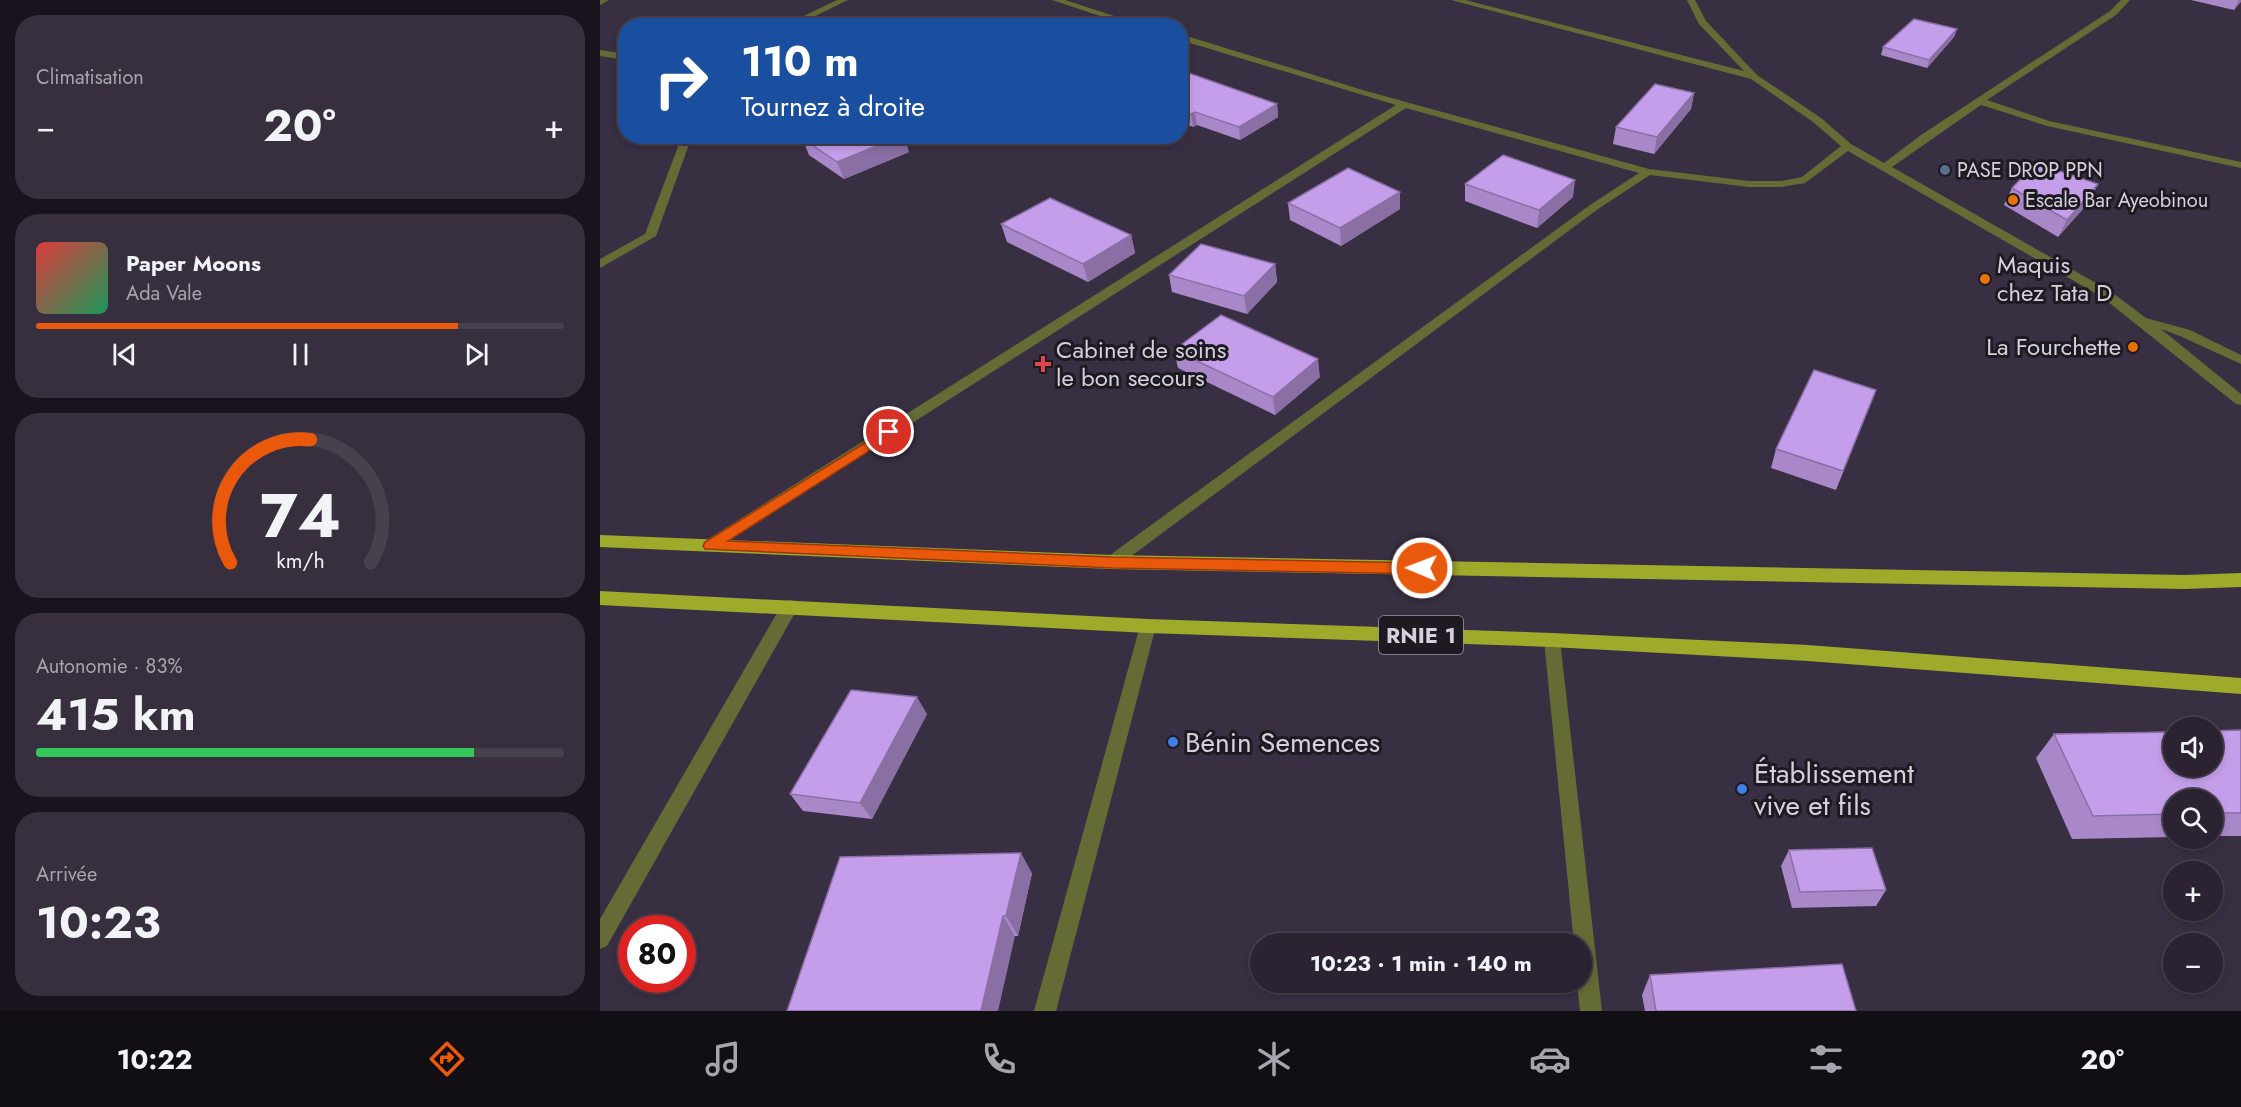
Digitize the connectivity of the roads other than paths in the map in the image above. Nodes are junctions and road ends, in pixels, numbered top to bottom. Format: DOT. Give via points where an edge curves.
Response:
graph roads {
  1 [pos="605,0"];
  2 [pos="844,0"];
  3 [pos="1056,0"];
  4 [pos="1455,0"];
  5 [pos="1691,0"];
  6 [pos="2126,0"];
  7 [pos="600,2"];
  8 [pos="805,18"];
  9 [pos="1115,18"];
  10 [pos="1188,40"];
  11 [pos="600,53"];
  12 [pos="618,56"];
  13 [pos="1754,77"];
  14 [pos="1979,101"];
  15 [pos="1405,104"];
  16 [pos="684,144"];
  17 [pos="1847,146"];
  18 [pos="2241,165"];
  19 [pos="1884,168"];
  20 [pos="1648,172"];
  21 [pos="600,264"];
  22 [pos="2139,318"];
  23 [pos="2241,360"];
  24 [pos="2241,402"];
  25 [pos="600,541"];
  26 [pos="710,546"];
  27 [pos="1112,562"];
  28 [pos="2241,580"];
  29 [pos="600,598"];
  30 [pos="790,606"];
  31 [pos="1148,626"];
  32 [pos="1552,640"];
  33 [pos="2241,686"];
  34 [pos="600,939"];
  35 [pos="1046,1011"];
  36 [pos="1592,1011"];
  1 -- 7 [label="street"];
  2 -- 8 [label="street"];
  3 -- 9 [label="street"];
  4 -- 13 [label="street"];
  5 -- 13 [label="street" via="1702,22"];
  6 -- 14 [label="street" via="2113,13"];
  10 -- 15 [label="street"];
  11 -- 12 [label="street"];
  13 -- 17 [label="street" via="1817,120"];
  14 -- 18 [label="street" via="2047,123"];
  14 -- 19 [label="street"];
  15 -- 20 [label="street"];
  15 -- 26 [label="street"];
  16 -- 21 [label="street" via="650,236"];
  17 -- 19 [label="street"];
  17 -- 20 [label="street" via="1805,180 1782,184"];
  19 -- 22 [label="street" via="2106,294"];
  20 -- 27 [label="street" via="1594,207"];
  22 -- 23 [label="street" via="2185,333"];
  22 -- 24 [label="street"];
  25 -- 26 [label="highway"];
  26 -- 27 [label="highway"];
  27 -- 28 [label="highway" via="2173,582"];
  29 -- 30 [label="highway, RNIE 1"];
  30 -- 31 [label="highway, RNIE 1"];
  30 -- 34 [label="street"];
  31 -- 32 [label="highway, RNIE 1"];
  31 -- 35 [label="street"];
  32 -- 33 [label="highway, RNIE 1" via="1808,653"];
  32 -- 36 [label="street"];
}
